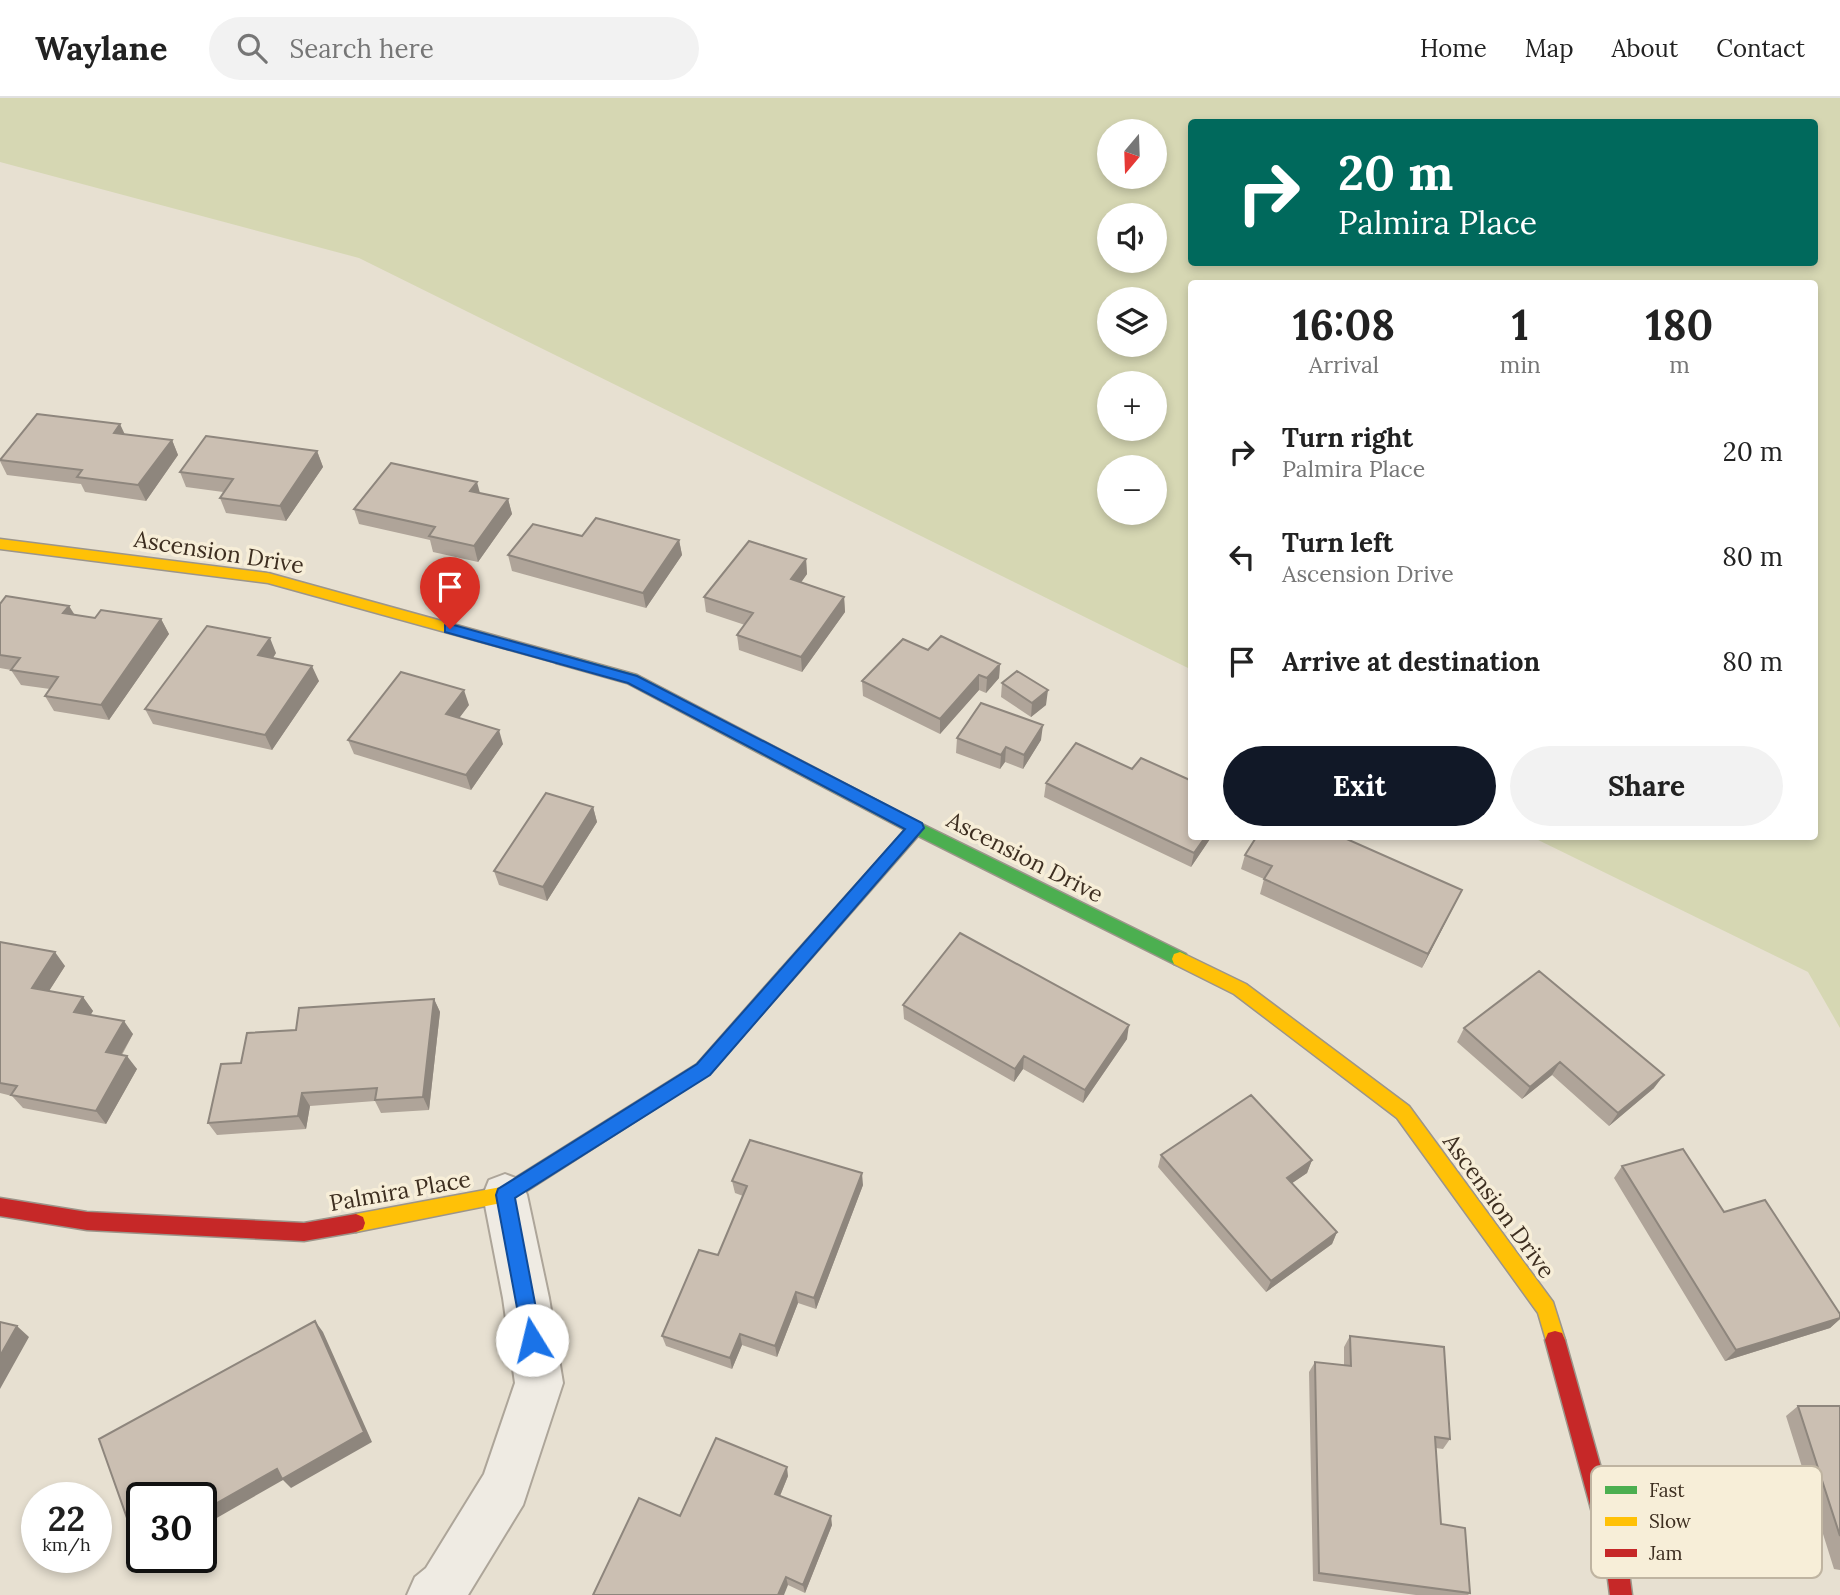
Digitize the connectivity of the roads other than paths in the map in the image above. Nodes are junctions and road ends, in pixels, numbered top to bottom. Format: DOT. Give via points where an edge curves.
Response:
graph roads {
  1 [pos="0,544"];
  2 [pos="916,828"];
  3 [pos="505,1195"];
  4 [pos="0,1206"];
  5 [pos="1591,1471"];
  6 [pos="433,1595"];
  1 -- 2 [label="street, Ascension Drive" via="268,578 632,679"];
  2 -- 3 [label="street, Palmira Place" via="703,1069"];
  2 -- 5 [label="street, Ascension Drive" via="1240,989 1404,1112 1546,1309"];
  3 -- 4 [label="street, Palmira Place" via="304,1232 87,1221"];
  3 -- 6 [label="street" via="539,1382 505,1487 444,1586"];
}
